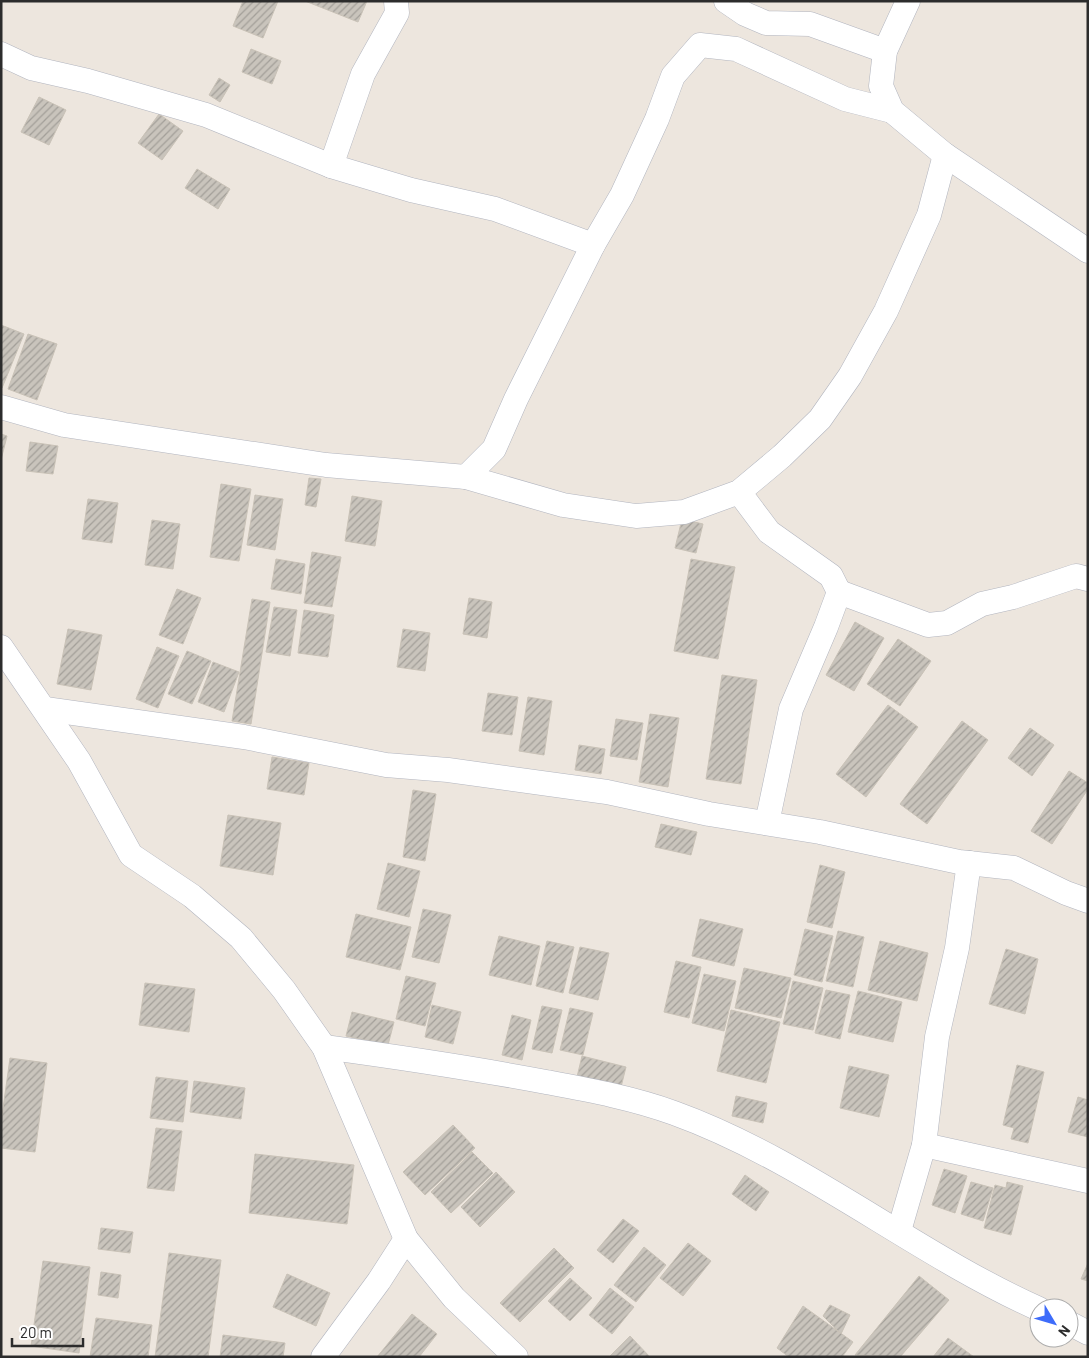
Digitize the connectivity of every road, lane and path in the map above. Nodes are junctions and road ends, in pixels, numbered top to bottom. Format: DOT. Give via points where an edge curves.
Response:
graph roads {
  1 [pos="396,1"];
  2 [pos="726,1"];
  3 [pos="908,1"];
  4 [pos="885,51"];
  5 [pos="1,54"];
  6 [pos="892,111"];
  7 [pos="945,155"];
  8 [pos="332,166"];
  9 [pos="593,245"];
  10 [pos="1088,251"];
  11 [pos="1,407"];
  12 [pos="466,477"];
  13 [pos="739,492"];
  14 [pos="1088,579"];
  15 [pos="839,592"];
  16 [pos="1,647"];
  17 [pos="45,709"];
  18 [pos="767,823"];
  19 [pos="969,863"];
  20 [pos="1088,901"];
  21 [pos="324,1047"];
  22 [pos="924,1145"];
  23 [pos="1088,1181"];
  24 [pos="899,1231"];
  25 [pos="406,1239"];
  26 [pos="1029,1304"];
  27 [pos="323,1357"];
  28 [pos="516,1357"];
  1 -- 8 [label="street" via="397,13 363,74"];
  2 -- 4 [label="street" via="766,23 810,24"];
  3 -- 4 [label="street"];
  4 -- 6 [label="street" via="881,86"];
  5 -- 8 [label="street" via="31,68 206,115"];
  6 -- 7 [label="street"];
  6 -- 9 [label="street" via="845,98 736,49 700,45 673,76 622,195"];
  7 -- 10 [label="street"];
  7 -- 13 [label="street" via="929,215 886,311 850,376 820,419"];
  8 -- 9 [label="street" via="411,190 495,209"];
  9 -- 12 [label="street" via="494,449"];
  11 -- 12 [label="street" via="64,425 316,463"];
  12 -- 13 [label="street" via="563,505 636,516 684,512"];
  13 -- 15 [label="street" via="769,532 831,576"];
  14 -- 15 [label="street" via="1076,576 982,604 947,623 928,625"];
  15 -- 18 [label="street" via="791,709"];
  16 -- 17 [label="street"];
  17 -- 18 [label="street" via="244,736 386,765 448,770 607,792"];
  17 -- 21 [label="street" via="79,761 131,855 192,896 241,938 284,990"];
  18 -- 19 [label="street"];
  19 -- 20 [label="street" via="1014,868"];
  19 -- 22 [label="street" via="958,948 937,1037"];
  21 -- 24 [label="street" via="500,1073 606,1094 674,1113 746,1145"];
  21 -- 25 [label="street"];
  22 -- 23 [label="street"];
  22 -- 24 [label="street"];
  24 -- 26 [label="street" via="977,1280"];
  25 -- 27 [label="street"];
  25 -- 28 [label="street" via="454,1298"];
}
